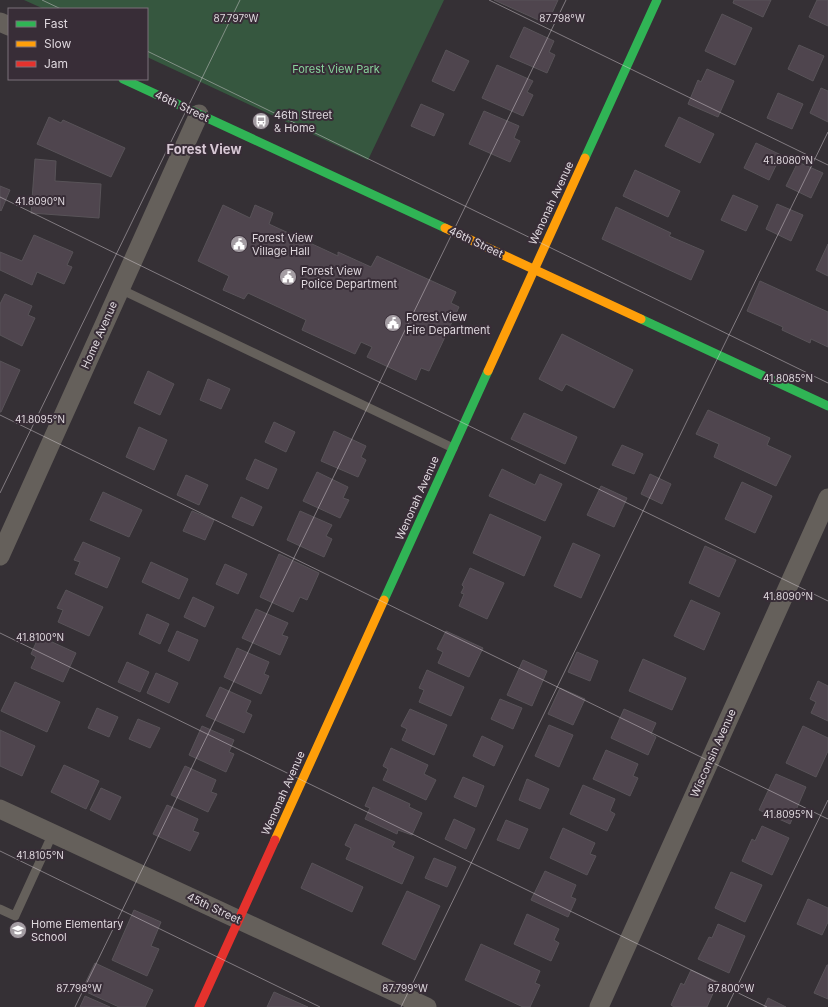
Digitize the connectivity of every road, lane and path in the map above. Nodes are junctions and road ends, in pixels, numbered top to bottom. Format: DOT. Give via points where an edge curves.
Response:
graph roads {
  1 [pos="657,0"];
  2 [pos="125,80"];
  3 [pos="199,114"];
  4 [pos="534,269"];
  5 [pos="120,289"];
  6 [pos="828,406"];
  7 [pos="453,448"];
  8 [pos="828,498"];
  9 [pos="0,556"];
  10 [pos="0,809"];
  11 [pos="53,833"];
  12 [pos="0,909"];
  13 [pos="239,920"];
  14 [pos="199,1007"];
  15 [pos="427,1007"];
  16 [pos="599,1007"];
  1 -- 4 [label="street, Wenonah Avenue"];
  2 -- 3 [label="street, 46th Street"];
  3 -- 4 [label="street, 46th Street"];
  3 -- 5 [label="street, Home Avenue"];
  4 -- 6 [label="street, 46th Street"];
  4 -- 7 [label="street, Wenonah Avenue"];
  5 -- 7 [label="lane"];
  5 -- 9 [label="street, Home Avenue"];
  7 -- 13 [label="street, Wenonah Avenue"];
  8 -- 16 [label="street, Wisconsin Avenue"];
  10 -- 11 [label="street, 45th Street"];
  11 -- 12 [label="lane" via="15,916"];
  11 -- 13 [label="street, 45th Street"];
  13 -- 14 [label="street, Wenonah Avenue"];
  13 -- 15 [label="street, 45th Street"];
}
